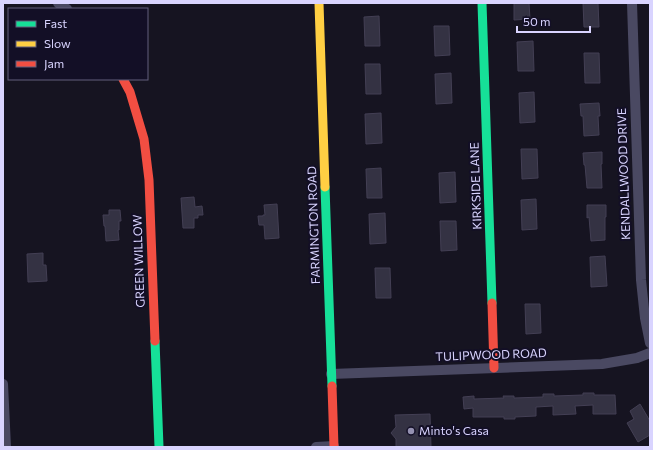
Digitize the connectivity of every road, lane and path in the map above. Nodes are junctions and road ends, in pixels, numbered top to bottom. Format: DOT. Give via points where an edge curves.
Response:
graph roads {
  1 [pos="319,3"];
  2 [pos="482,3"];
  3 [pos="632,3"];
  4 [pos="124,80"];
  5 [pos="650,343"];
  6 [pos="650,353"];
  7 [pos="494,368"];
  8 [pos="331,374"];
  9 [pos="3,384"];
  10 [pos="6,447"];
  11 [pos="159,447"];
  12 [pos="316,447"];
  13 [pos="334,447"];
  1 -- 8 [label="street, FARMINGTON ROAD"];
  2 -- 7 [label="street, KIRKSIDE LANE"];
  3 -- 5 [label="street, KENDALLWOOD DRIVE" via="641,280"];
  4 -- 11 [label="street, GREEN WILLOW" via="130,92 144,139 149,180"];
  6 -- 7 [label="street, TULIPWOOD ROAD" via="602,364"];
  7 -- 8 [label="street, TULIPWOOD ROAD"];
  8 -- 13 [label="street, FARMINGTON ROAD"];
  9 -- 10 [label="street"];
  12 -- 13 [label="street"];
}
